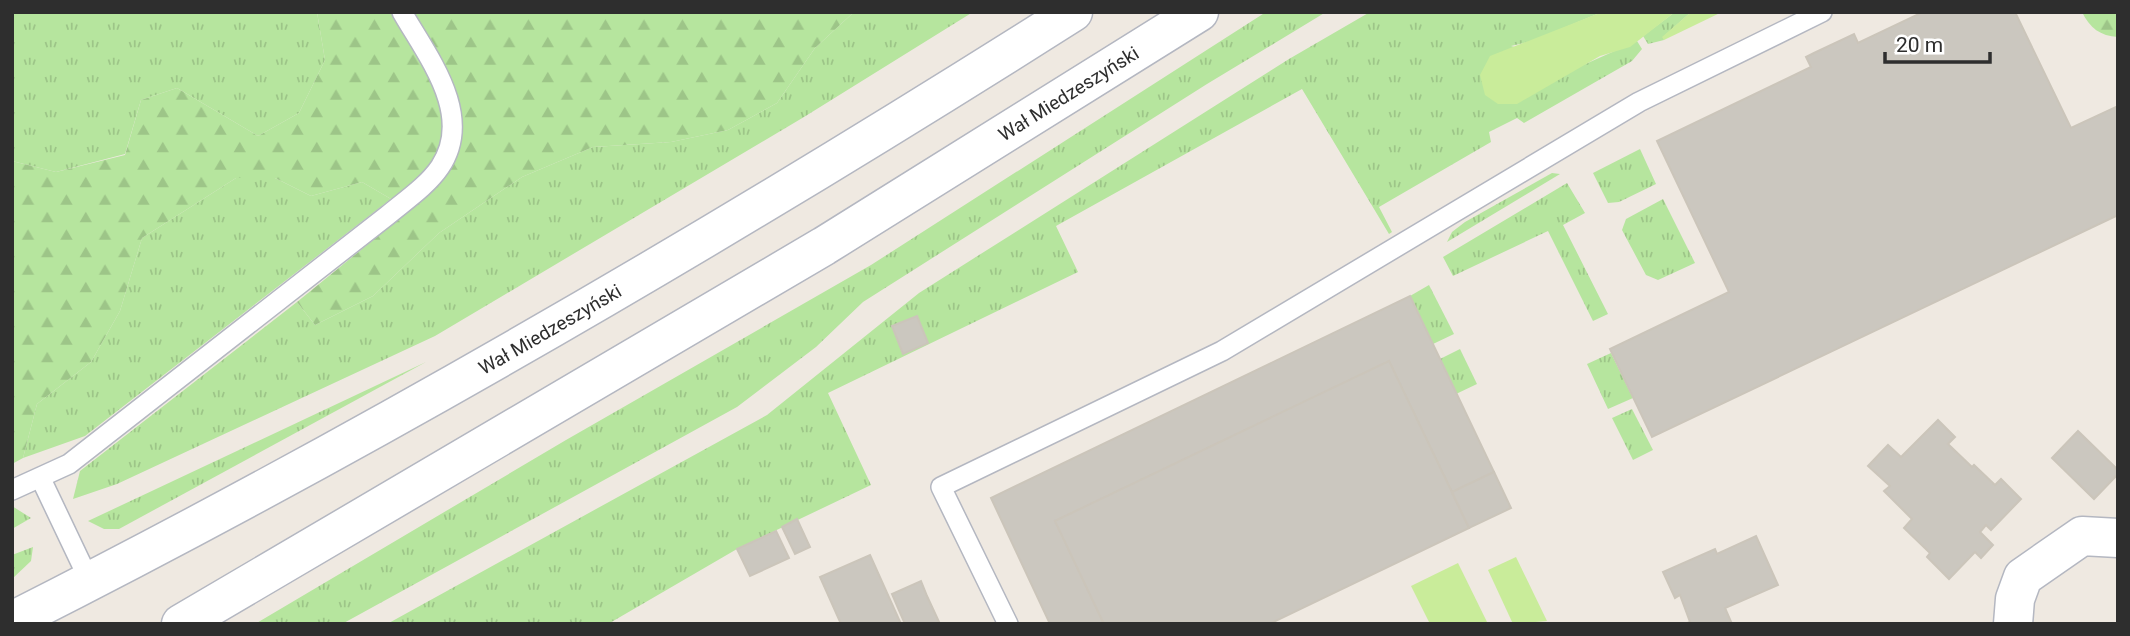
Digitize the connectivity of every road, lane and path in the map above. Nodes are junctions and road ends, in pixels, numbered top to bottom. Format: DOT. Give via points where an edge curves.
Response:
graph roads {
  1 [pos="402,12"];
  2 [pos="1073,12"];
  3 [pos="1199,12"];
  4 [pos="1822,12"];
  5 [pos="41,479"];
  6 [pos="12,490"];
  7 [pos="2118,538"];
  8 [pos="90,582"];
  9 [pos="12,621"];
  10 [pos="181,624"];
  11 [pos="1008,624"];
  12 [pos="2013,624"];
  1 -- 5 [label="lane" via="443,84 451,111 449,148 440,167 366,232 69,464"];
  2 -- 8 [label="main road, Wał Miedzeszyński" via="572,316"];
  3 -- 10 [label="main road, Wał Miedzeszyński" via="824,246"];
  4 -- 11 [label="lane" via="1639,102 1222,351 941,487"];
  5 -- 6 [label="lane"];
  5 -- 8 [label="lane"];
  7 -- 12 [label="main road" via="2082,536 2024,577 2015,599"];
  8 -- 9 [label="main road, Wał Miedzeszyński"];
}
